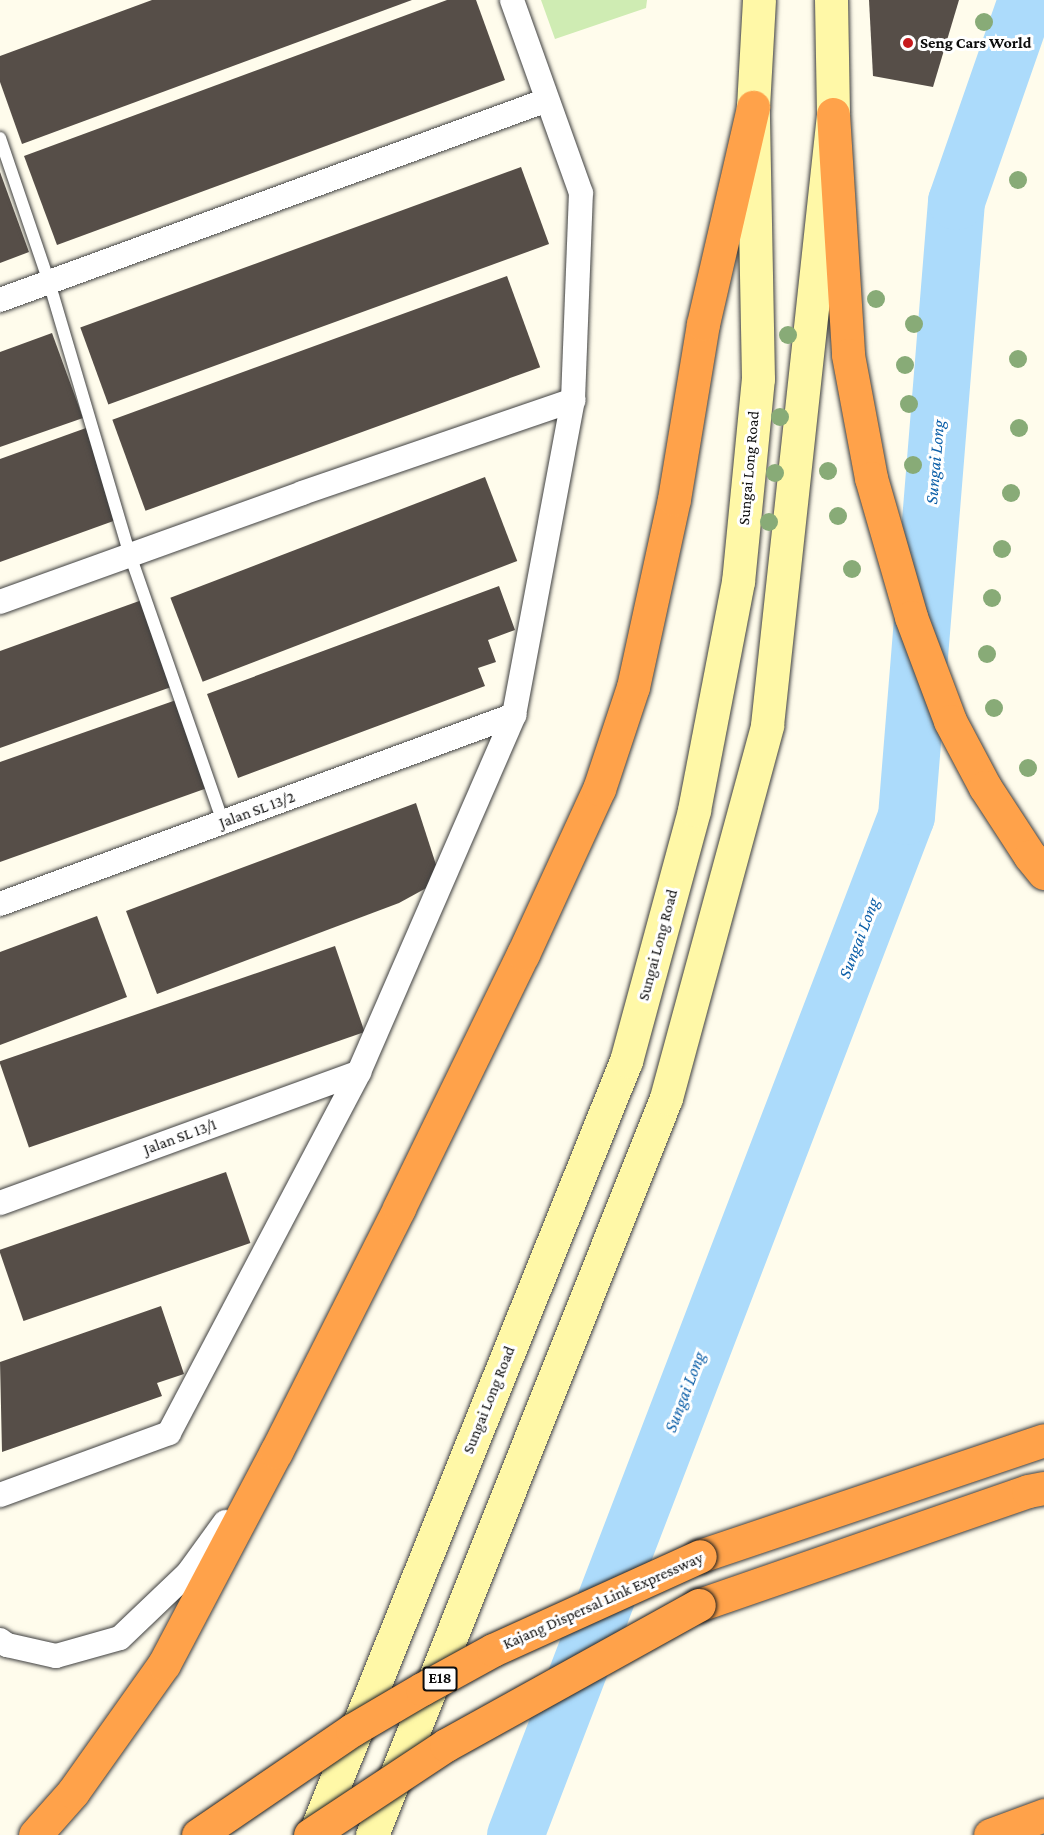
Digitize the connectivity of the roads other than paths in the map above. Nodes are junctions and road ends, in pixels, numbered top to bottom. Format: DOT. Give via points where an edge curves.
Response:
graph roads {
  1 [pos="512,0"];
  2 [pos="759,0"];
  3 [pos="831,0"];
  4 [pos="547,100"];
  5 [pos="753,107"];
  6 [pos="832,114"];
  7 [pos="0,138"];
  8 [pos="49,282"];
  9 [pos="0,300"];
  10 [pos="573,400"];
  11 [pos="130,555"];
  12 [pos="0,602"];
  13 [pos="514,715"];
  14 [pos="223,822"];
  15 [pos="1044,873"];
  16 [pos="0,904"];
  17 [pos="359,1072"];
  18 [pos="0,1203"];
  19 [pos="1044,1440"];
  20 [pos="276,1452"];
  21 [pos="1044,1488"];
  22 [pos="0,1495"];
  23 [pos="0,1640"];
  24 [pos="1044,1815"];
  25 [pos="35,1835"];
  26 [pos="198,1835"];
  27 [pos="312,1835"];
  28 [pos="372,1835"];
  29 [pos="990,1835"];
  1 -- 4 [label="street"];
  2 -- 5 [label="street, Sungai Long Road"];
  3 -- 6 [label="street"];
  4 -- 8 [label="street"];
  4 -- 10 [label="street" via="581,193"];
  5 -- 20 [label="highway" via="703,324 674,499 633,687 599,789 518,964"];
  5 -- 27 [label="street, Sungai Long Road" via="758,379 738,582 694,810 626,1061"];
  6 -- 15 [label="highway" via="848,356 871,478 911,617 950,721 985,787"];
  6 -- 28 [label="street" via="767,725 666,1098"];
  7 -- 8 [label="lane"];
  8 -- 9 [label="street"];
  8 -- 11 [label="lane"];
  10 -- 11 [label="street"];
  10 -- 13 [label="street"];
  11 -- 12 [label="street"];
  11 -- 14 [label="lane"];
  13 -- 14 [label="street, Jalan SL 13/2"];
  13 -- 17 [label="street"];
  14 -- 16 [label="street, Jalan SL 13/2"];
  17 -- 18 [label="street, Jalan SL 13/1"];
  17 -- 22 [label="street" via="169,1433"];
  19 -- 26 [label="highway, Kajang Dispersal Link Expressway / E18, bridge" via="700,1556 493,1650 352,1730"];
  20 -- 23 [label="street" via="188,1573 120,1638 56,1656"];
  20 -- 25 [label="highway" via="164,1664 73,1792"];
  21 -- 27 [label="highway, bridge" via="699,1605 446,1745"];
  24 -- 29 [label="highway"];
}
